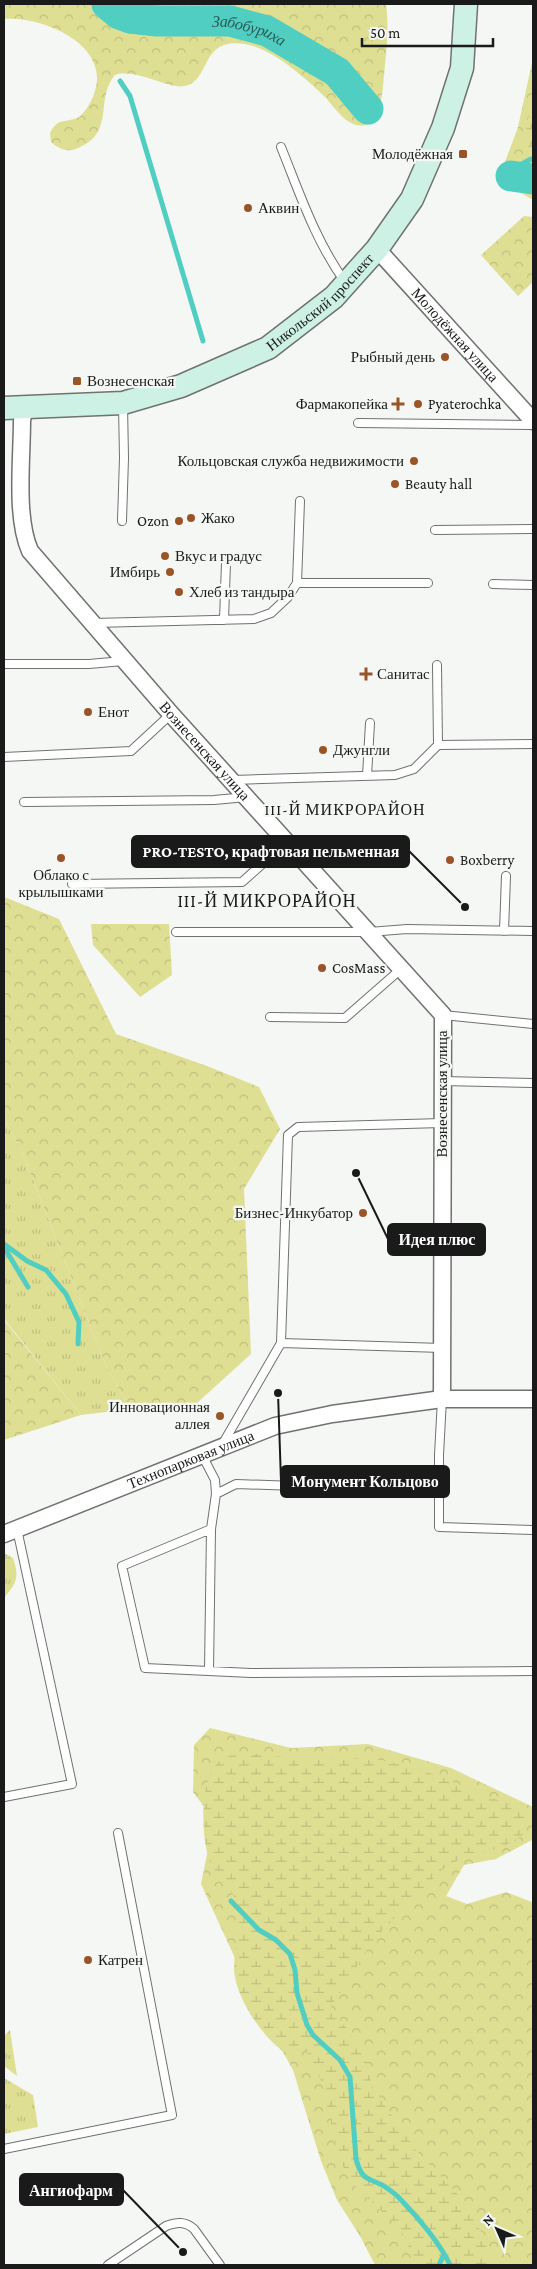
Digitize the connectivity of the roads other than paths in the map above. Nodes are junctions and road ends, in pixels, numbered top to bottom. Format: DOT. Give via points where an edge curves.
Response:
graph roads {
  1 [pos="466,4"];
  2 [pos="281,147"];
  3 [pos="377,249"];
  4 [pos="346,284"];
  5 [pos="123,403"];
  6 [pos="14,408"];
  7 [pos="533,421"];
  8 [pos="358,423"];
  9 [pos="533,425"];
  10 [pos="300,501"];
  11 [pos="122,521"];
  12 [pos="533,529"];
  13 [pos="435,530"];
  14 [pos="226,563"];
  15 [pos="297,583"];
  16 [pos="428,583"];
  17 [pos="493,584"];
  18 [pos="533,585"];
  19 [pos="224,620"];
  20 [pos="92,623"];
  21 [pos="125,661"];
  22 [pos="4,664"];
  23 [pos="437,665"];
  24 [pos="171,714"];
  25 [pos="370,724"];
  26 [pos="533,744"];
  27 [pos="438,745"];
  28 [pos="4,757"];
  29 [pos="367,776"];
  30 [pos="233,780"];
  31 [pos="248,797"];
  32 [pos="24,802"];
  33 [pos="287,842"];
  34 [pos="506,876"];
  35 [pos="72,884"];
  36 [pos="533,930"];
  37 [pos="504,931"];
  38 [pos="176,932"];
  39 [pos="369,932"];
  40 [pos="401,969"];
  41 [pos="443,1015"];
  42 [pos="270,1017"];
  43 [pos="533,1024"];
  44 [pos="442,1081"];
  45 [pos="533,1082"];
  46 [pos="442,1123"];
  47 [pos="281,1343"];
  48 [pos="442,1348"];
  49 [pos="442,1399"];
  50 [pos="533,1399"];
  51 [pos="221,1447"];
  52 [pos="202,1455"];
  53 [pos="439,1491"];
  54 [pos="216,1494"];
  55 [pos="211,1529"];
  56 [pos="533,1530"];
  57 [pos="10,1532"];
  58 [pos="209,1671"];
  59 [pos="533,1671"];
  60 [pos="4,1797"];
  61 [pos="118,1832"];
  62 [pos="4,2149"];
  63 [pos="108,2265"];
  64 [pos="220,2265"];
  1 -- 3 [label="main road, Никольский проспект" via="462,68 442,128 412,199"];
  2 -- 4 [label="lane" via="320,243"];
  3 -- 4 [label="main road, Никольский проспект"];
  3 -- 7 [label="street, Молодёжная улица"];
  4 -- 5 [label="main road, Никольский проспект" via="268,348 181,386"];
  5 -- 6 [label="main road, Никольский проспект"];
  5 -- 11 [label="lane"];
  6 -- 20 [label="street, Вознесенская улица" via="22,437 23,536 30,551"];
  8 -- 9 [label="lane"];
  10 -- 15 [label="lane"];
  12 -- 13 [label="lane"];
  14 -- 19 [label="lane"];
  15 -- 16 [label="lane"];
  15 -- 19 [label="lane" via="271,613 254,619"];
  17 -- 18 [label="lane"];
  19 -- 20 [label="lane"];
  20 -- 21 [label="street, Вознесенская улица"];
  21 -- 22 [label="lane"];
  21 -- 24 [label="street, Вознесенская улица"];
  23 -- 27 [label="lane"];
  24 -- 28 [label="lane" via="130,751"];
  24 -- 30 [label="street, Вознесенская улица"];
  25 -- 29 [label="lane"];
  26 -- 27 [label="lane"];
  27 -- 29 [label="lane" via="414,769 395,775"];
  29 -- 30 [label="lane"];
  30 -- 31 [label="street, Вознесенская улица"];
  31 -- 32 [label="lane"];
  31 -- 33 [label="street, Вознесенская улица"];
  33 -- 35 [label="lane" via="242,882"];
  33 -- 39 [label="street, Вознесенская улица"];
  34 -- 37 [label="lane"];
  36 -- 37 [label="lane"];
  37 -- 39 [label="lane"];
  38 -- 39 [label="lane"];
  39 -- 40 [label="street, Вознесенская улица"];
  40 -- 41 [label="street, Вознесенская улица"];
  40 -- 42 [label="lane" via="345,1018"];
  41 -- 43 [label="lane"];
  41 -- 44 [label="street, Вознесенская улица"];
  44 -- 45 [label="lane"];
  44 -- 46 [label="street, Вознесенская улица"];
  46 -- 47 [label="lane" via="298,1127 288,1134"];
  46 -- 48 [label="street, Вознесенская улица"];
  47 -- 48 [label="lane"];
  47 -- 51 [label="lane"];
  48 -- 49 [label="street, Вознесенская улица"];
  49 -- 50 [label="street, Технопарковая улица"];
  49 -- 51 [label="street, Технопарковая улица" via="332,1414 275,1426"];
  49 -- 53 [label="lane"];
  51 -- 52 [label="street, Технопарковая улица"];
  52 -- 54 [label="lane" via="214,1480"];
  52 -- 57 [label="street, Технопарковая улица"];
  53 -- 54 [label="lane" via="236,1484"];
  53 -- 56 [label="lane" via="439,1527"];
  54 -- 55 [label="lane"];
  55 -- 58 [label="lane"];
  55 -- 58 [label="lane" via="122,1566 145,1668"];
  57 -- 60 [label="lane" via="72,1784"];
  58 -- 59 [label="lane"];
  61 -- 62 [label="lane" via="172,2115"];
  63 -- 64 [label="lane" via="176,2222 189,2224"];
}
